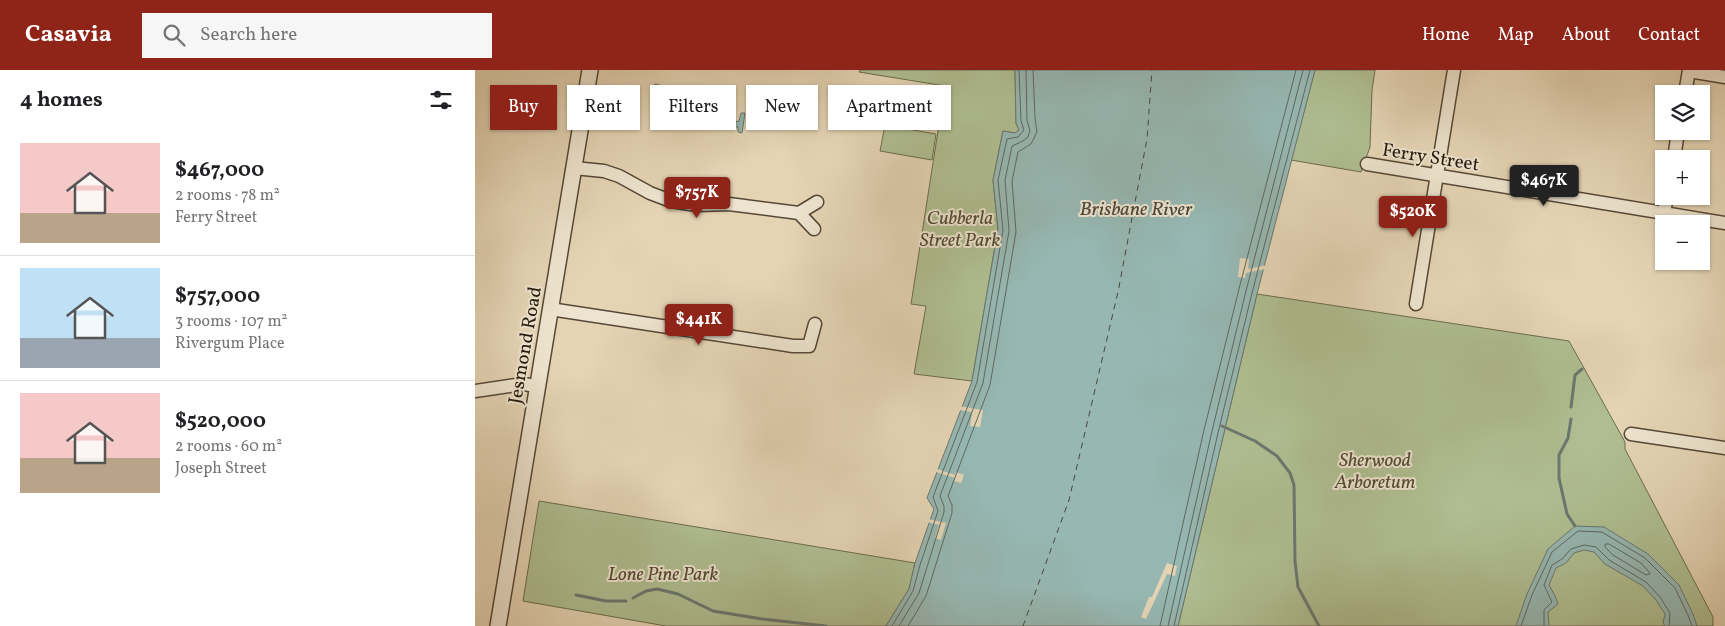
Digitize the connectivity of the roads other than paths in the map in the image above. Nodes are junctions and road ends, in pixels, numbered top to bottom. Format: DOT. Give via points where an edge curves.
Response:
graph roads {
  1 [pos="589,70"];
  2 [pos="1454,70"];
  3 [pos="1689,70"];
  4 [pos="1725,76"];
  5 [pos="1686,85"];
  6 [pos="1367,164"];
  7 [pos="574,168"];
  8 [pos="1437,176"];
  9 [pos="817,202"];
  10 [pos="1666,205"];
  11 [pos="799,213"];
  12 [pos="1665,213"];
  13 [pos="1725,223"];
  14 [pos="814,229"];
  15 [pos="1416,304"];
  16 [pos="550,309"];
  17 [pos="815,324"];
  18 [pos="537,386"];
  19 [pos="475,391"];
  20 [pos="1631,434"];
  21 [pos="1725,448"];
  22 [pos="498,626"];
  1 -- 7 [label="street, Jesmond Road"];
  2 -- 8 [label="street"];
  3 -- 4 [label="street"];
  3 -- 5 [label="street"];
  6 -- 8 [label="street, Ferry Street"];
  7 -- 11 [label="street" via="619,176 671,201"];
  7 -- 16 [label="street, Jesmond Road"];
  8 -- 12 [label="street, Ferry Street"];
  8 -- 15 [label="street"];
  9 -- 11 [label="street"];
  10 -- 12 [label="street"];
  11 -- 14 [label="street"];
  12 -- 13 [label="street, Ferry Street"];
  16 -- 17 [label="street" via="793,346 809,346"];
  16 -- 18 [label="street, Jesmond Road"];
  18 -- 19 [label="street" via="523,384"];
  18 -- 22 [label="street, Jesmond Road"];
  20 -- 21 [label="street"];
}
